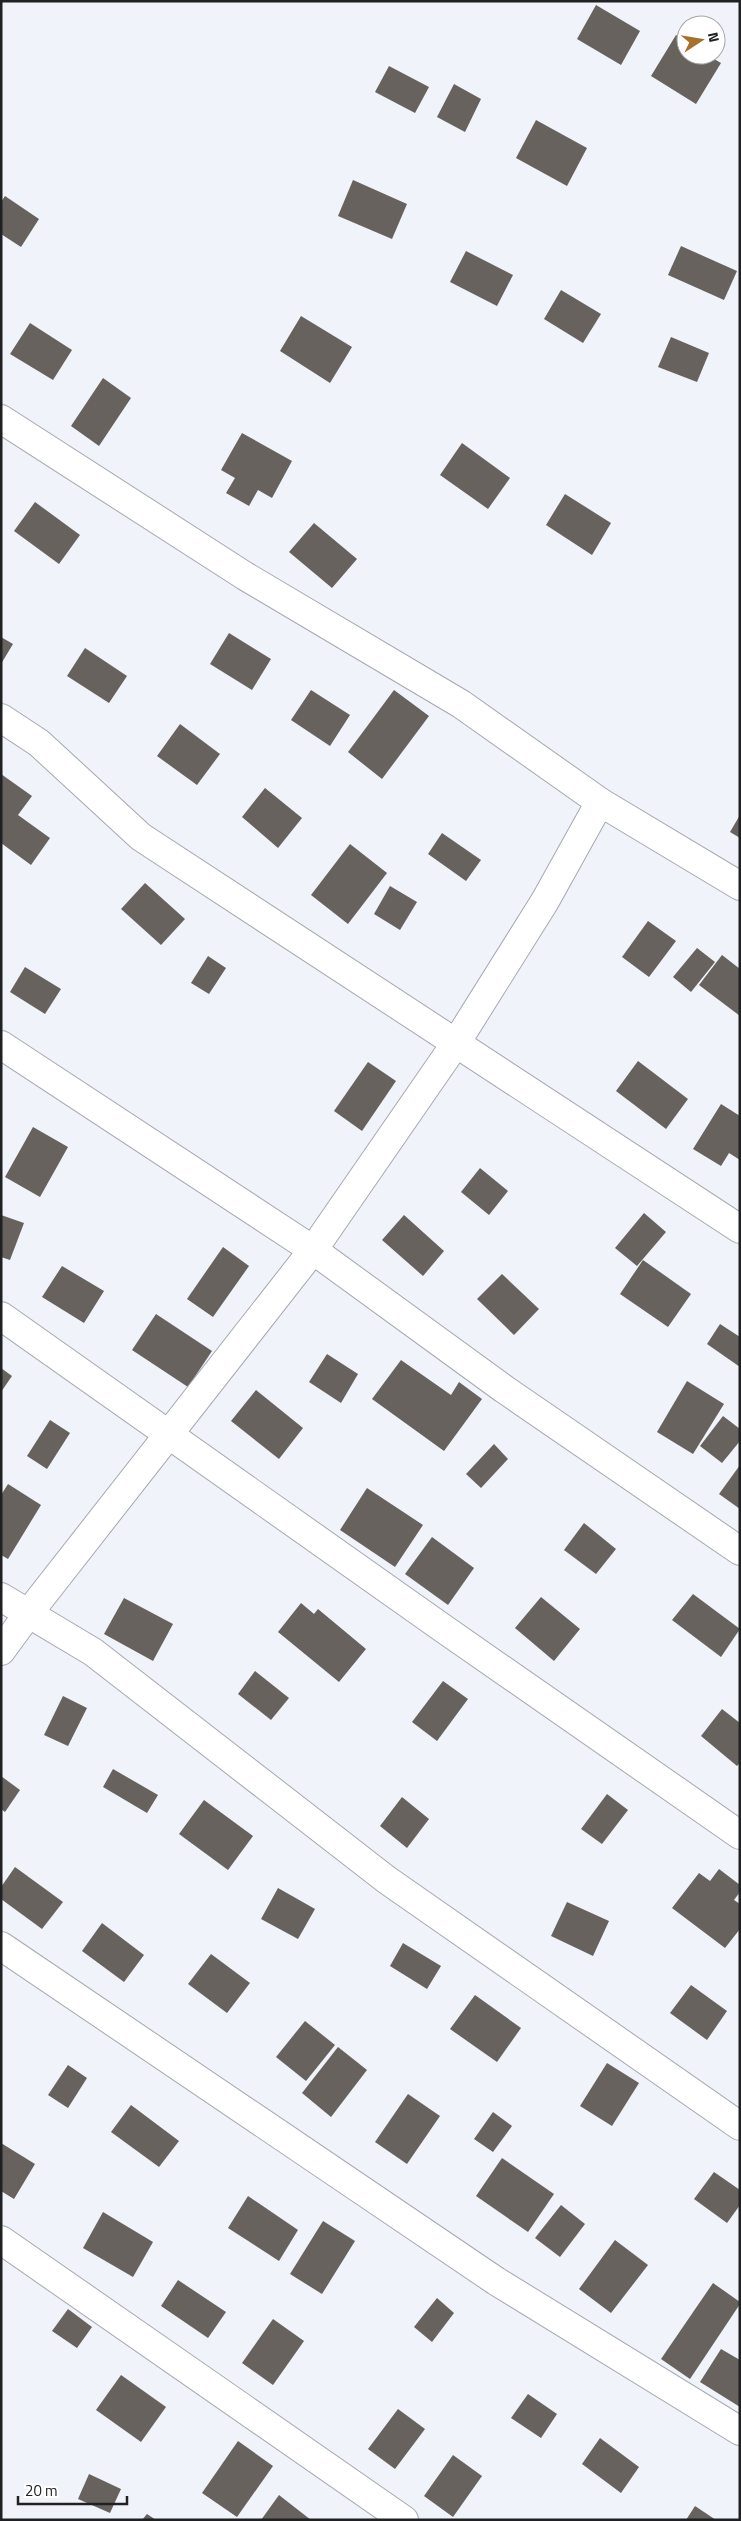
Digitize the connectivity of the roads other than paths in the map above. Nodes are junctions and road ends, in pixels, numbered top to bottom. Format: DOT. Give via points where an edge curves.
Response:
graph roads {
  1 [pos="1,419"];
  2 [pos="1,718"];
  3 [pos="600,802"];
  4 [pos="740,886"];
  5 [pos="456,1042"];
  6 [pos="1,1046"];
  7 [pos="740,1229"];
  8 [pos="313,1250"];
  9 [pos="1,1316"];
  10 [pos="169,1434"];
  11 [pos="740,1550"];
  12 [pos="1,1597"];
  13 [pos="28,1614"];
  14 [pos="1,1651"];
  15 [pos="740,1835"];
  16 [pos="1,1946"];
  17 [pos="740,2126"];
  18 [pos="1,2240"];
  19 [pos="740,2432"];
  20 [pos="404,2520"];
  1 -- 3 [label="street" via="245,576 461,704"];
  2 -- 5 [label="street" via="39,743 141,837"];
  3 -- 4 [label="street"];
  3 -- 5 [label="street" via="545,901"];
  5 -- 7 [label="street"];
  5 -- 8 [label="street"];
  6 -- 8 [label="street"];
  8 -- 10 [label="street"];
  8 -- 11 [label="street" via="504,1389"];
  9 -- 10 [label="street"];
  10 -- 13 [label="street"];
  10 -- 15 [label="street"];
  12 -- 13 [label="street"];
  13 -- 14 [label="street"];
  13 -- 17 [label="street" via="93,1652 387,1880"];
  16 -- 19 [label="street" via="496,2281"];
  18 -- 20 [label="street"];
}
